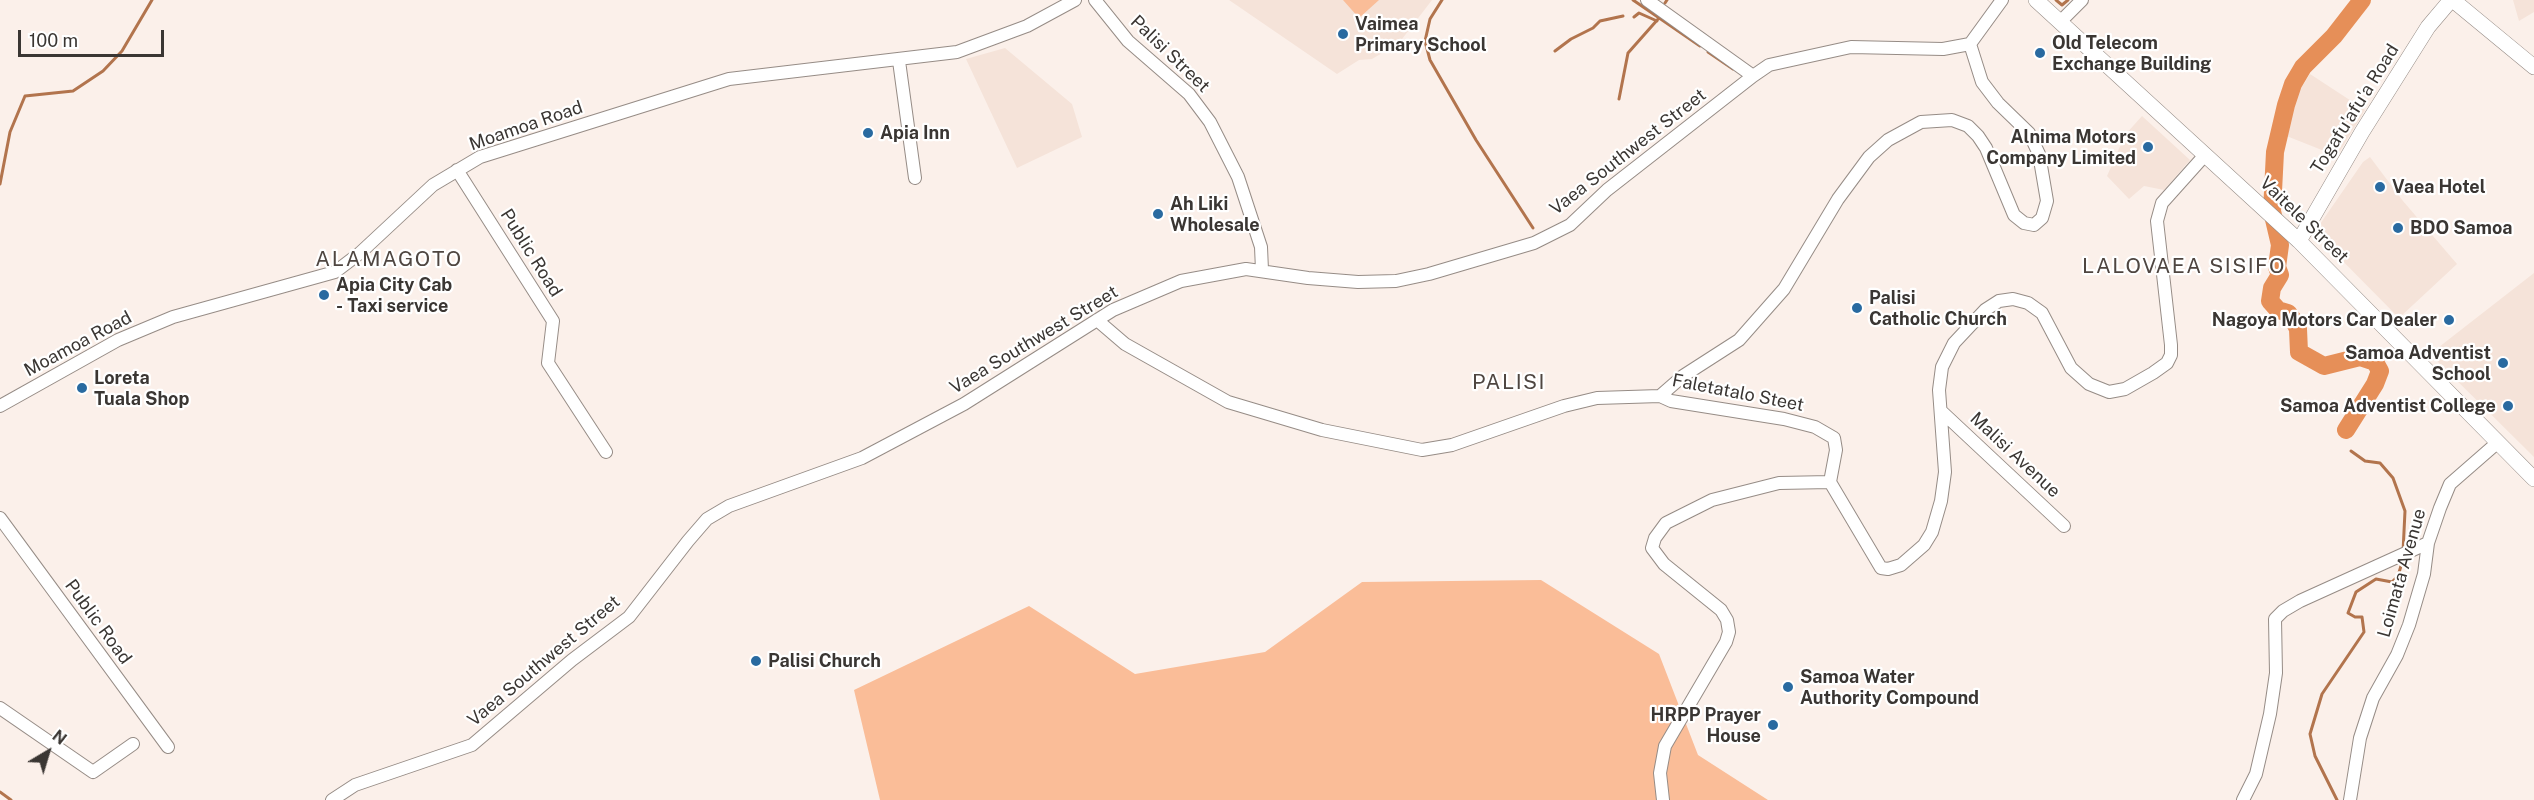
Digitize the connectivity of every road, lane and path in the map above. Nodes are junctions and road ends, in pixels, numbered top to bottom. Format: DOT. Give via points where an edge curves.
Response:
graph roads {
  1 [pos="1073,0"];
  2 [pos="1095,0"];
  3 [pos="1647,0"];
  4 [pos="2002,0"];
  5 [pos="2036,0"];
  6 [pos="2082,0"];
  7 [pos="2453,0"];
  8 [pos="2481,21"];
  9 [pos="2060,22"];
  10 [pos="2428,27"];
  11 [pos="1970,44"];
  12 [pos="899,61"];
  13 [pos="2534,66"];
  14 [pos="1753,75"];
  15 [pos="2205,155"];
  16 [pos="457,170"];
  17 [pos="915,178"];
  18 [pos="2296,238"];
  19 [pos="1262,270"];
  20 [pos="1096,320"];
  21 [pos="1660,396"];
  22 [pos="0,406"];
  23 [pos="1941,411"];
  24 [pos="2497,443"];
  25 [pos="606,452"];
  26 [pos="2534,479"];
  27 [pos="1830,482"];
  28 [pos="0,518"];
  29 [pos="2064,526"];
  30 [pos="2428,543"];
  31 [pos="0,708"];
  32 [pos="133,744"];
  33 [pos="168,747"];
  34 [pos="332,800"];
  35 [pos="1663,800"];
  36 [pos="2243,800"];
  37 [pos="2350,800"];
  1 -- 12 [label="street, Moamoa Road" via="1027,26 957,52"];
  2 -- 19 [label="street, Palisi Street" via="1128,41 1189,94 1210,122 1238,177 1261,247"];
  3 -- 14 [label="street"];
  4 -- 11 [label="street"];
  5 -- 9 [label="main road, Vaitele Street"];
  6 -- 9 [label="street"];
  7 -- 8 [label="main road"];
  7 -- 10 [label="main road, Togafu'afu'a Road"];
  8 -- 10 [label="main road" via="2457,14"];
  8 -- 13 [label="main road"];
  9 -- 15 [label="main road, Vaitele Street"];
  10 -- 18 [label="main road, Togafu'afu'a Road"];
  11 -- 14 [label="street, Vaea Southwest Street" via="1942,49 1851,47 1786,60"];
  11 -- 21 [label="street" via="1982,81 1998,103 2030,132 2045,178 2047,201 2042,218 2034,225 2014,215 1986,148 1968,126 1952,120 1921,122 1888,140 1869,157 1838,199 1784,289 1740,340 1683,376"];
  12 -- 16 [label="street, Moamoa Road" via="729,79 480,158"];
  12 -- 17 [label="street"];
  14 -- 19 [label="street, Vaea Southwest Street" via="1607,190 1570,225 1534,243 1396,281 1338,281"];
  15 -- 18 [label="main road, Vaitele Street"];
  15 -- 23 [label="street" via="2162,203 2157,221 2171,345 2167,363 2125,389 2109,392 2089,384 2071,368 2042,313 2028,303 1999,301 1954,343 1942,367 1938,390"];
  16 -- 22 [label="street, Moamoa Road" via="425,192 335,272 172,317 118,340"];
  16 -- 25 [label="street, Public Road" via="553,321 548,363"];
  18 -- 24 [label="main road, Vaitele Street"];
  19 -- 20 [label="street, Vaea Southwest Street" via="1246,269 1182,281"];
  20 -- 21 [label="street" via="1125,344 1228,402 1322,430 1422,450 1452,445 1597,398"];
  20 -- 34 [label="street, Vaea Southwest Street" via="964,404 862,458 729,506 707,519 629,617 472,745 355,785"];
  21 -- 27 [label="street, Faletatalo Steet" via="1784,419 1826,431 1834,438 1836,450"];
  23 -- 27 [label="street" via="1945,472 1941,501 1928,538 1911,559 1881,568"];
  23 -- 29 [label="street, Malisi Avenue"];
  24 -- 26 [label="main road, Vaitele Street"];
  24 -- 30 [label="street, Loimata Avenue" via="2450,484"];
  27 -- 35 [label="street" via="1779,483 1712,500 1666,523 1655,538 1652,549 1664,564 1721,610 1728,620 1729,632 1665,746 1660,773"];
  28 -- 33 [label="street, Public Road"];
  30 -- 36 [label="street" via="2300,602 2276,619 2276,673 2270,714 2256,774"];
  30 -- 37 [label="street, Loimata Avenue" via="2424,574 2409,625 2373,698 2360,738"];
  31 -- 32 [label="street" via="93,772"];
}
